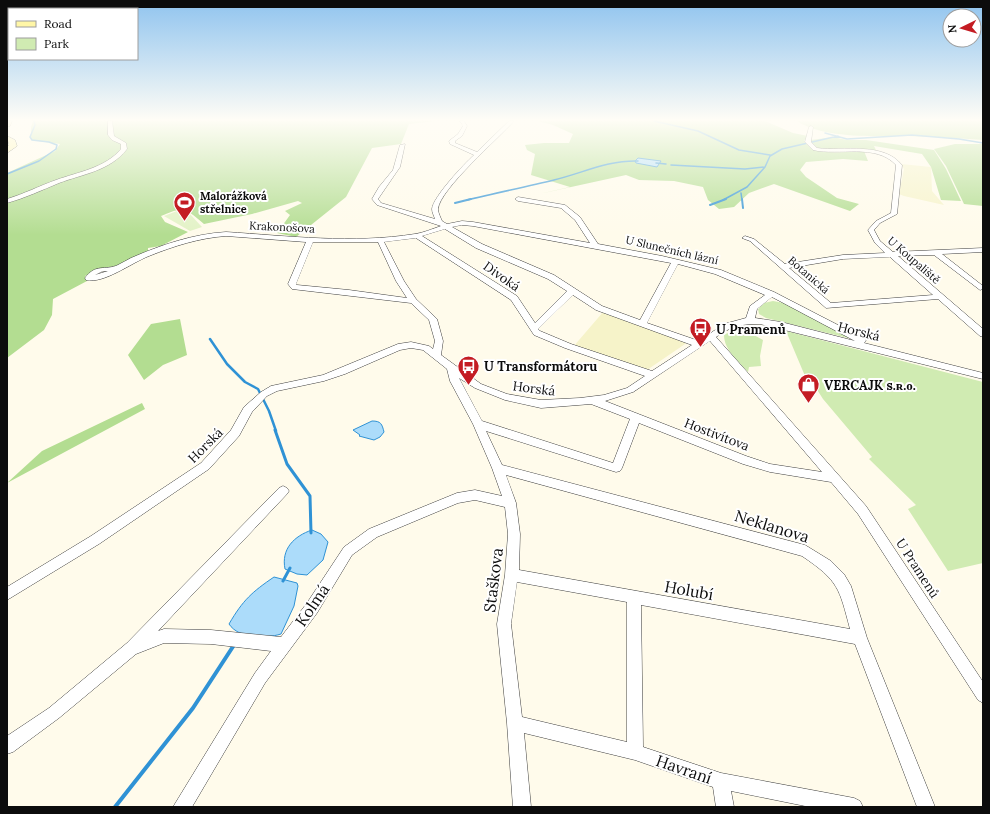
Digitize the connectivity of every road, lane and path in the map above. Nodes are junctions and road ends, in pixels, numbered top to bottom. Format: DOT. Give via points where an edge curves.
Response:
graph roads {
  1 [pos="114,159"];
  2 [pos="401,159"];
  3 [pos="473,159"];
  4 [pos="890,159"];
  5 [pos="518,199"];
  6 [pos="7,201"];
  7 [pos="438,222"];
  8 [pos="447,226"];
  9 [pos="417,236"];
  10 [pos="745,238"];
  11 [pos="310,240"];
  12 [pos="380,240"];
  13 [pos="595,245"];
  14 [pos="983,250"];
  15 [pos="935,252"];
  16 [pos="889,254"];
  17 [pos="676,261"];
  18 [pos="783,267"];
  19 [pos="119,268"];
  20 [pos="980,288"];
  21 [pos="572,291"];
  22 [pos="771,294"];
  23 [pos="939,297"];
  24 [pos="413,301"];
  25 [pos="750,321"];
  26 [pos="643,323"];
  27 [pos="533,329"];
  28 [pos="983,334"];
  29 [pos="711,336"];
  30 [pos="699,344"];
  31 [pos="877,349"];
  32 [pos="436,355"];
  33 [pos="452,369"];
  34 [pos="653,375"];
  35 [pos="983,376"];
  36 [pos="478,386"];
  37 [pos="466,399"];
  38 [pos="594,400"];
  39 [pos="636,418"];
  40 [pos="478,424"];
  41 [pos="498,468"];
  42 [pos="834,478"];
  43 [pos="283,491"];
  44 [pos="510,502"];
  45 [pos="512,576"];
  46 [pos="7,594"];
  47 [pos="634,597"];
  48 [pos="860,638"];
  49 [pos="285,645"];
  50 [pos="132,648"];
  51 [pos="983,695"];
  52 [pos="515,723"];
  53 [pos="7,746"];
  54 [pos="635,752"];
  55 [pos="721,781"];
  56 [pos="182,807"];
  57 [pos="522,807"];
  58 [pos="725,807"];
  59 [pos="854,807"];
  60 [pos="926,807"];
  1 -- 6 [label="street" via="98,168"];
  2 -- 7 [label="street" via="395,171 378,192 378,204"];
  3 -- 7 [label="street" via="438,200 435,210"];
  4 -- 16 [label="street, U Koupaliště" via="899,165 894,214 878,222 871,230 877,242"];
  5 -- 13 [label="street" via="569,209"];
  7 -- 8 [label="street"];
  8 -- 9 [label="street, Krakonošova"];
  8 -- 13 [label="street, U Slunečních lázní" via="473,224"];
  8 -- 21 [label="street" via="479,246 544,273"];
  9 -- 12 [label="street, Krakonošova"];
  9 -- 27 [label="street, Divoká" via="514,298"];
  10 -- 18 [label="street, Botanická" via="752,240"];
  11 -- 12 [label="street, Krakonošova"];
  11 -- 19 [label="street, Krakonošova" via="214,234 133,260"];
  11 -- 24 [label="street" via="292,284 295,287"];
  12 -- 24 [label="street"];
  13 -- 17 [label="street, U Slunečních lázní"];
  14 -- 15 [label="street"];
  15 -- 16 [label="street"];
  15 -- 20 [label="street"];
  16 -- 18 [label="street"];
  16 -- 23 [label="street, U Koupaliště"];
  17 -- 22 [label="street, U Slunečních lázní" via="718,272"];
  17 -- 26 [label="street"];
  18 -- 23 [label="street, Botanická" via="828,306"];
  21 -- 26 [label="street" via="599,308"];
  21 -- 27 [label="street"];
  22 -- 25 [label="street" via="753,308"];
  22 -- 31 [label="street, U Slunečních lázní"];
  23 -- 28 [label="street, U Koupaliště"];
  24 -- 32 [label="street" via="433,319 439,340"];
  25 -- 29 [label="street, Horská" via="727,326"];
  25 -- 31 [label="street, Horská" via="781,325"];
  26 -- 30 [label="street"];
  27 -- 34 [label="street, Divoká" via="536,333 568,346"];
  29 -- 30 [label="street, Horská"];
  29 -- 42 [label="street, U Pramenů"];
  30 -- 34 [label="street, Horská"];
  31 -- 35 [label="street, Horská"];
  32 -- 33 [label="street, Horská"];
  32 -- 46 [label="street, Horská" via="420,346 402,346 333,375 314,381 279,386 269,391 248,410 235,433 205,466 95,540"];
  33 -- 36 [label="street, Horská"];
  33 -- 37 [label="street, Staškova" via="455,381"];
  34 -- 38 [label="street, Horská" via="622,393"];
  36 -- 37 [label="street"];
  36 -- 38 [label="street, Horská" via="524,402 557,404"];
  37 -- 40 [label="street, Staškova"];
  38 -- 39 [label="street, Hostivítova"];
  39 -- 40 [label="street" via="616,468"];
  39 -- 42 [label="street, Hostivítova" via="743,460 770,468"];
  40 -- 41 [label="street, Staškova"];
  41 -- 44 [label="street, Staškova"];
  41 -- 48 [label="street, Neklanova" via="805,551 839,578 846,590"];
  42 -- 51 [label="street, U Pramenů" via="866,517"];
  43 -- 50 [label="street"];
  44 -- 45 [label="street, Staškova" via="514,534"];
  44 -- 49 [label="street, Kolmá" via="475,495 457,498 373,533 348,551"];
  45 -- 47 [label="street, Holubí"];
  45 -- 52 [label="street, Staškova" via="504,624"];
  47 -- 48 [label="street, Holubí"];
  47 -- 54 [label="street"];
  48 -- 60 [label="street, Neklanova"];
  49 -- 50 [label="street" via="164,636"];
  49 -- 56 [label="street, Kolmá" via="260,678"];
  50 -- 53 [label="street" via="54,713"];
  52 -- 54 [label="street, Havraní"];
  52 -- 57 [label="street, Staškova"];
  54 -- 55 [label="street, Havraní"];
  55 -- 58 [label="street"];
  55 -- 59 [label="street, Havraní"];
}
